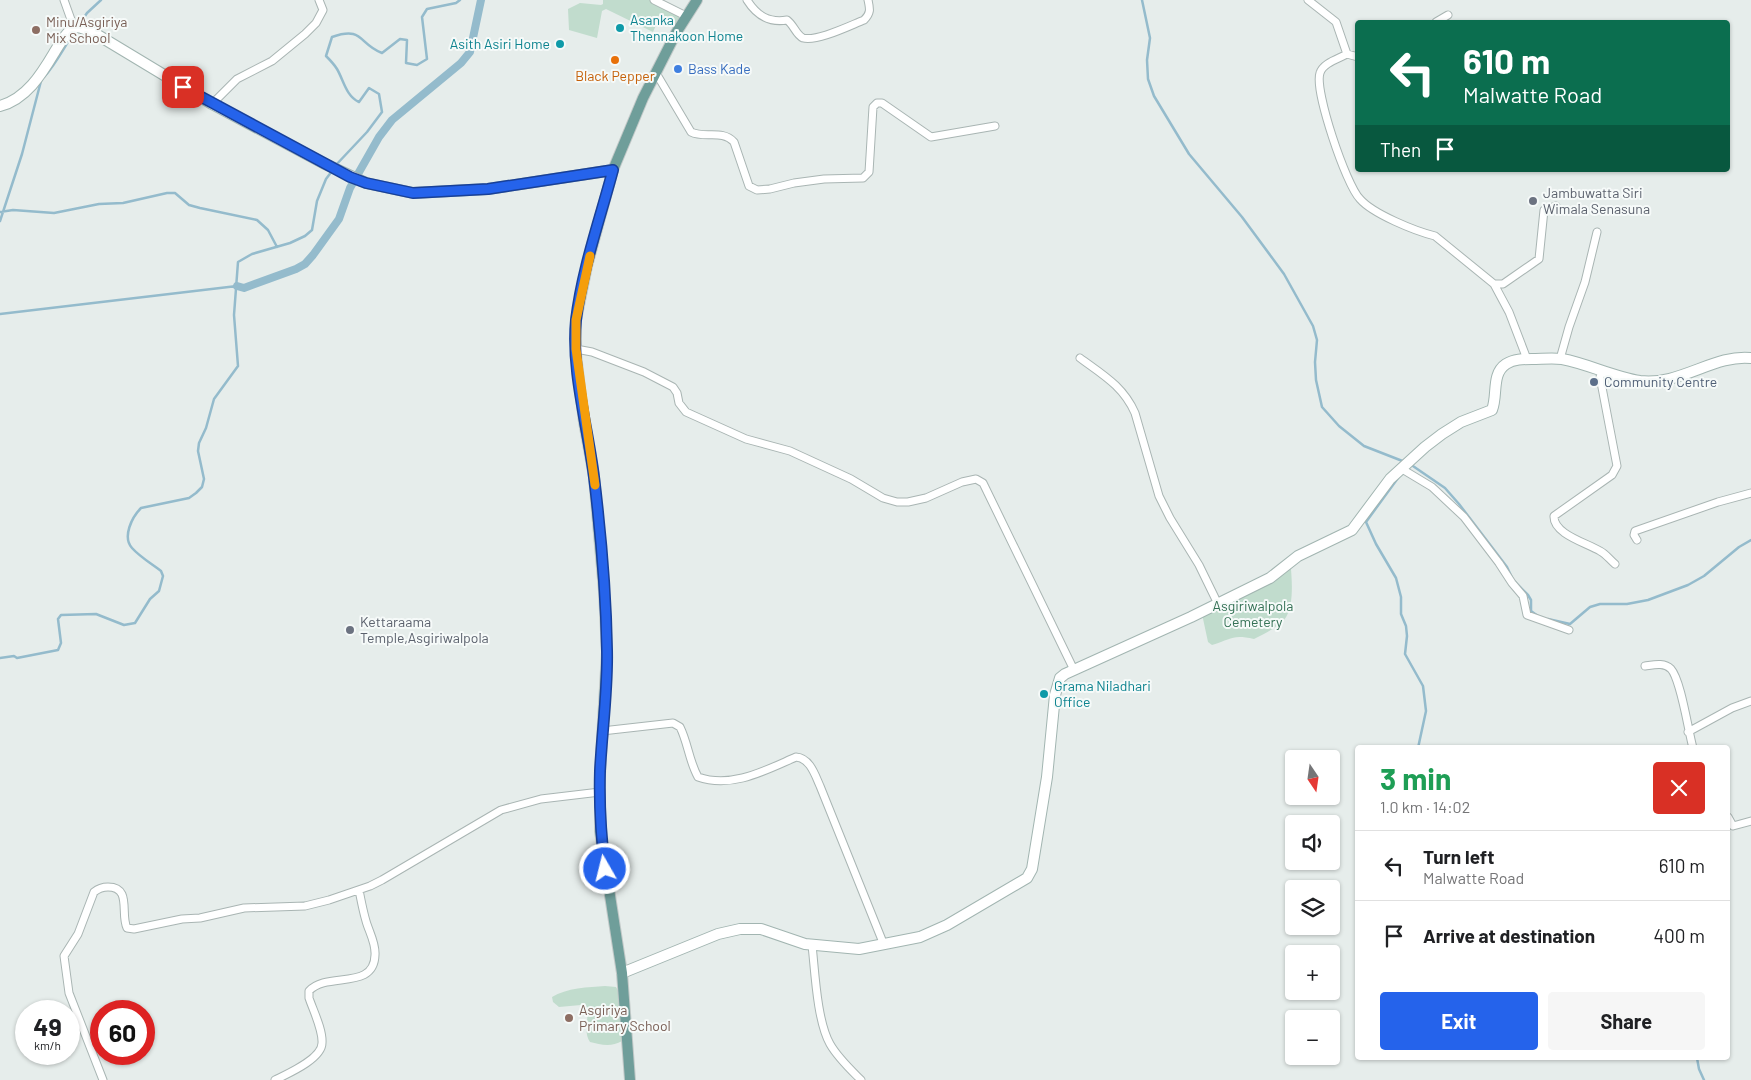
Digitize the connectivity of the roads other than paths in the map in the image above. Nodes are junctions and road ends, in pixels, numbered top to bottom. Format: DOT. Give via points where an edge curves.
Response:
graph roads {
  1 [pos="64,0"];
  2 [pos="319,0"];
  3 [pos="654,0"];
  4 [pos="696,0"];
  5 [pos="747,0"];
  6 [pos="868,0"];
  7 [pos="1308,0"];
  8 [pos="1448,14"];
  9 [pos="686,16"];
  10 [pos="1439,20"];
  11 [pos="74,28"];
  12 [pos="1347,54"];
  13 [pos="1355,56"];
  14 [pos="656,73"];
  15 [pos="212,104"];
  16 [pos="0,106"];
  17 [pos="995,126"];
  18 [pos="613,170"];
  19 [pos="1556,206"];
  20 [pos="1597,232"];
  21 [pos="1494,284"];
  22 [pos="576,349"];
  23 [pos="1080,358"];
  24 [pos="1751,358"];
  25 [pos="1527,359"];
  26 [pos="1560,359"];
  27 [pos="1602,371"];
  28 [pos="1402,469"];
  29 [pos="1751,493"];
  30 [pos="1637,540"];
  31 [pos="1615,564"];
  32 [pos="1218,604"];
  33 [pos="1569,630"];
  34 [pos="1645,666"];
  35 [pos="1074,670"];
  36 [pos="1751,701"];
  37 [pos="602,731"];
  38 [pos="1688,732"];
  39 [pos="1692,745"];
  40 [pos="600,792"];
  41 [pos="1751,821"];
  42 [pos="1730,822"];
  43 [pos="359,890"];
  44 [pos="812,945"];
  45 [pos="884,945"];
  46 [pos="622,973"];
  47 [pos="103,1080"];
  48 [pos="274,1080"];
  49 [pos="630,1080"];
  50 [pos="861,1080"];
  1 -- 11 [label="street"];
  2 -- 15 [label="street" via="323,10 316,24 272,61 237,79"];
  3 -- 9 [label="street"];
  4 -- 9 [label="main road"];
  5 -- 6 [label="street" via="753,10 766,18 777,22 787,20 804,38 825,35 864,20 869,16"];
  7 -- 12 [label="street" via="1336,22"];
  8 -- 10 [label="street"];
  9 -- 14 [label="main road"];
  11 -- 15 [label="street" via="96,34"];
  11 -- 16 [label="street" via="61,41 28,90 12,103"];
  12 -- 13 [label="street"];
  12 -- 21 [label="street" via="1325,65 1318,81 1347,179 1360,199 1376,212 1435,236"];
  14 -- 17 [label="street" via="690,132 722,135 734,142 750,186 757,190 824,179 862,178 869,172 873,107 877,103 882,103 931,137"];
  14 -- 18 [label="main road"];
  15 -- 18 [label="street" via="350,177 413,193 488,189"];
  18 -- 22 [label="main road" via="587,266 576,320"];
  19 -- 21 [label="street" via="1544,210 1539,259 1503,284"];
  20 -- 26 [label="street"];
  21 -- 25 [label="street"];
  22 -- 35 [label="street" via="644,372 673,387 686,412 746,439 790,450 883,498 908,502 926,498 962,482 976,479 983,483"];
  22 -- 37 [label="main road" via="594,477 604,591 607,652"];
  23 -- 32 [label="street" via="1123,392 1129,401 1159,496"];
  24 -- 27 [label="street" via="1707,366 1656,382"];
  25 -- 26 [label="street"];
  25 -- 28 [label="street" via="1506,364 1498,372 1492,410 1461,422 1442,434"];
  26 -- 27 [label="street"];
  27 -- 31 [label="street" via="1600,377 1617,466 1612,475 1554,516 1554,522 1570,536 1602,552"];
  28 -- 32 [label="street" via="1390,479 1352,530 1298,556 1270,578"];
  28 -- 33 [label="street" via="1432,487 1464,517 1523,596 1527,615"];
  29 -- 30 [label="street" via="1635,531"];
  32 -- 35 [label="street"];
  34 -- 38 [label="street" via="1662,664 1677,679"];
  35 -- 45 [label="street" via="1060,678 1055,695 1047,777 1032,869 1027,878 947,925 920,937"];
  36 -- 38 [label="street"];
  37 -- 40 [label="main road"];
  37 -- 45 [label="street" via="673,723 684,734 698,777 705,779 749,777 802,757 820,786"];
  38 -- 39 [label="street"];
  40 -- 43 [label="street" via="541,799 501,810 382,880"];
  40 -- 46 [label="main road" via="600,831"];
  41 -- 42 [label="street" via="1732,826"];
  43 -- 47 [label="street" via="305,906 244,908 134,929 127,928 125,902 119,889 99,887 94,892 78,934 64,956 69,993"];
  43 -- 48 [label="street" via="375,954 372,969 356,978 324,982 313,987 309,998 322,1037 320,1051"];
  44 -- 45 [label="street" via="859,949"];
  44 -- 46 [label="street" via="761,929 740,929 718,934"];
  44 -- 50 [label="street" via="824,1029 840,1058"];
  46 -- 49 [label="main road"];
}
